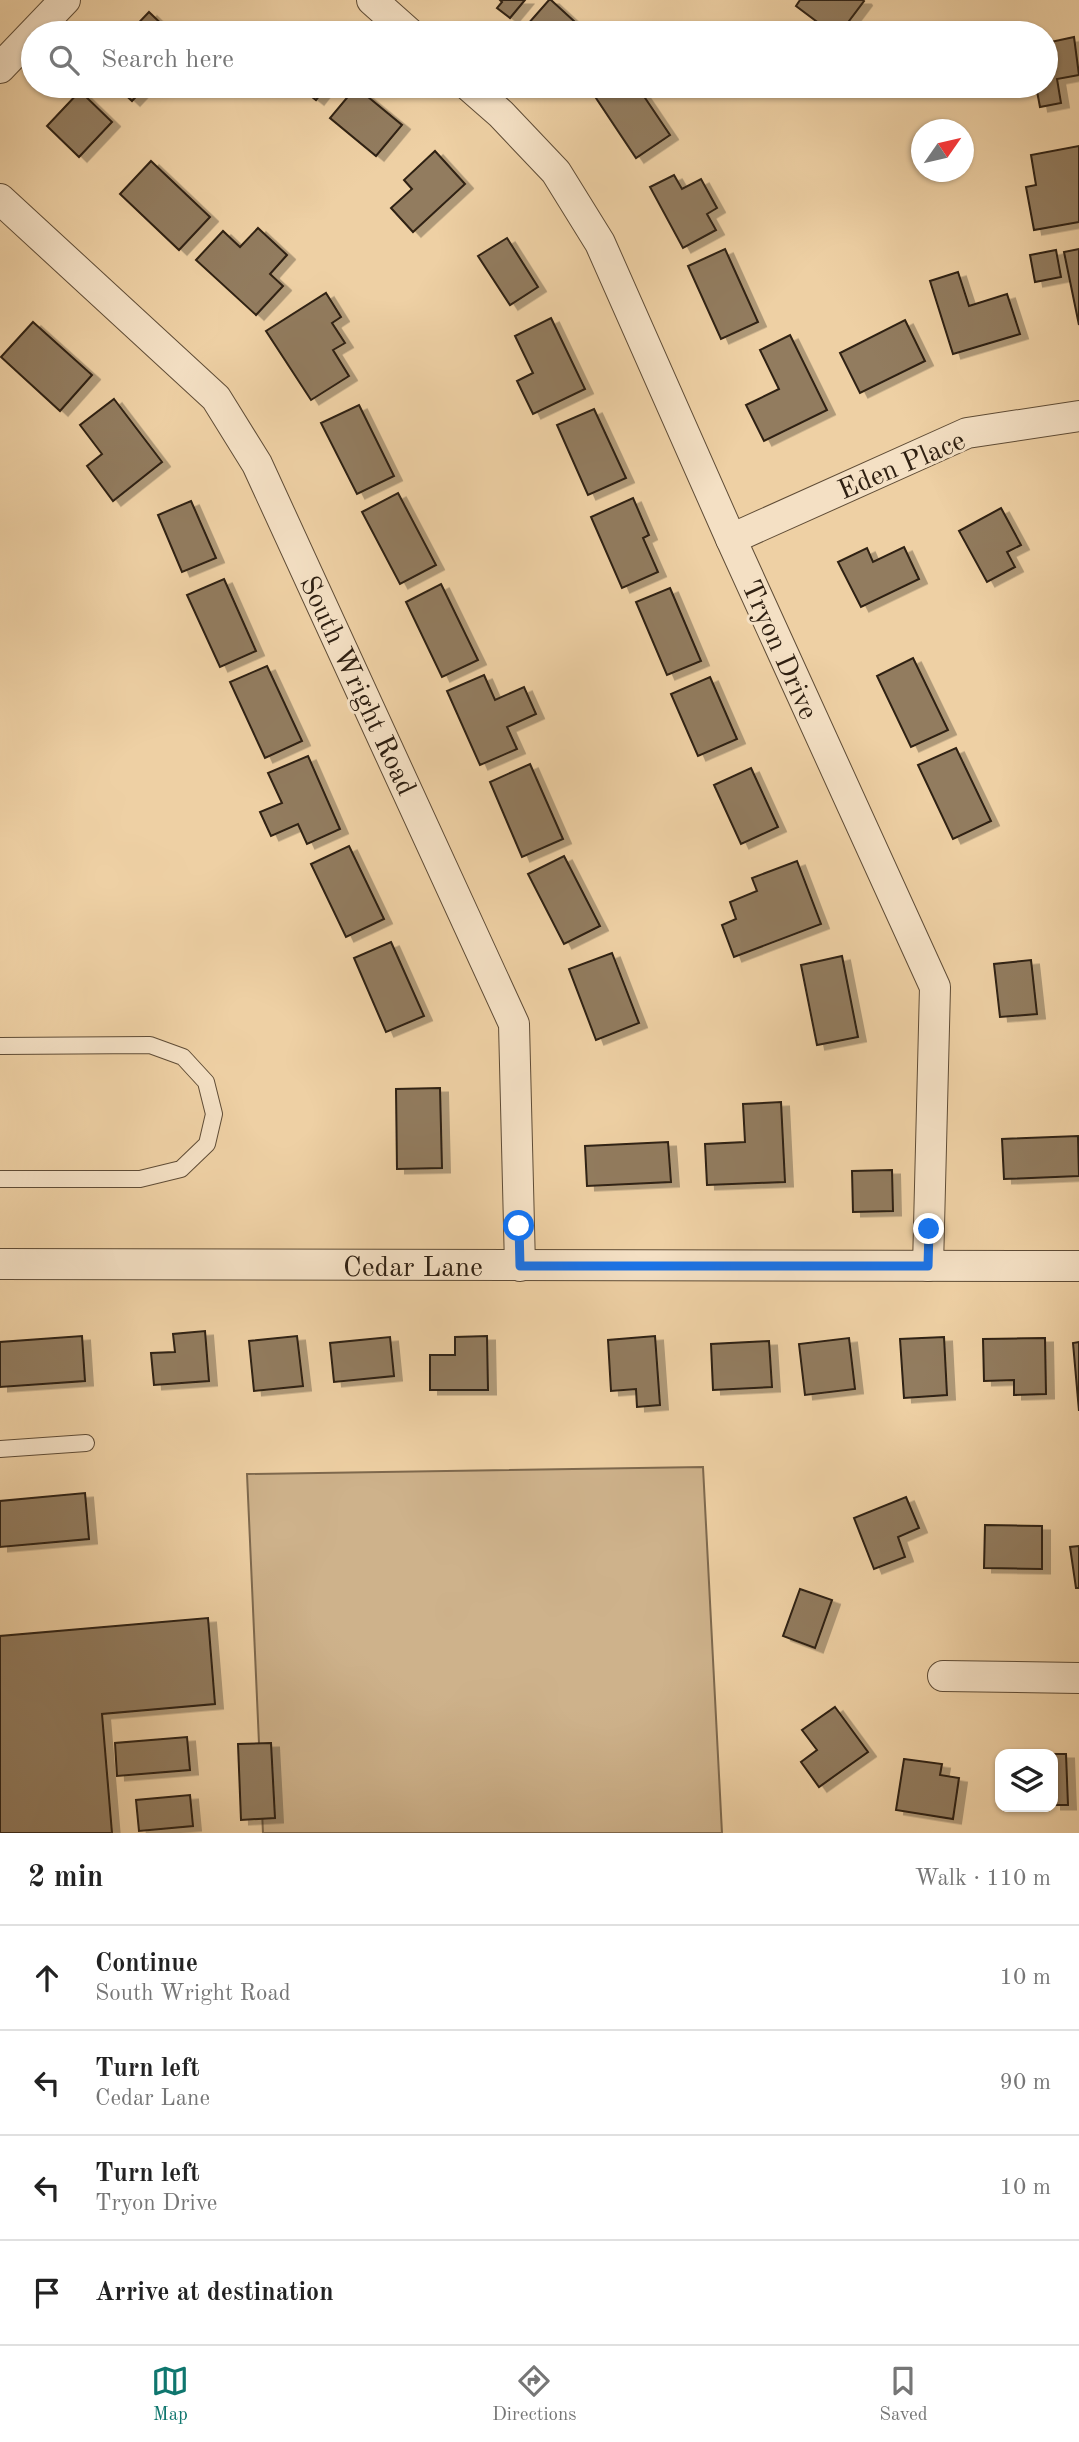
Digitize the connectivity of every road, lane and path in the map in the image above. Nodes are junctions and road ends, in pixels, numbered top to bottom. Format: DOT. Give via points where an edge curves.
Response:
graph roads {
  1 [pos="65,0"];
  2 [pos="372,0"];
  3 [pos="45,21"];
  4 [pos="396,21"];
  5 [pos="21,46"];
  6 [pos="0,68"];
  7 [pos="483,98"];
  8 [pos="0,199"];
  9 [pos="1079,416"];
  10 [pos="731,539"];
  11 [pos="0,1046"];
  12 [pos="0,1179"];
  13 [pos="0,1264"];
  14 [pos="520,1266"];
  15 [pos="928,1266"];
  16 [pos="1079,1266"];
  17 [pos="86,1443"];
  18 [pos="0,1449"];
  19 [pos="943,1676"];
  20 [pos="1079,1678"];
  1 -- 3 [label="street"];
  2 -- 4 [label="street"];
  5 -- 6 [label="street"];
  7 -- 10 [label="street, Tryon Drive" via="556,172 600,243"];
  8 -- 14 [label="street, South Wright Road" via="216,398 257,464 514,1024"];
  9 -- 10 [label="street, Eden Place" via="967,433"];
  10 -- 15 [label="street, Tryon Drive" via="935,987"];
  11 -- 12 [label="lane" via="150,1045 183,1057 206,1082 214,1114 206,1144 181,1169 141,1179"];
  13 -- 14 [label="street, Cedar Lane"];
  14 -- 15 [label="street, Cedar Lane"];
  15 -- 16 [label="street, Cedar Lane"];
  17 -- 18 [label="lane"];
  19 -- 20 [label="street"];
}
